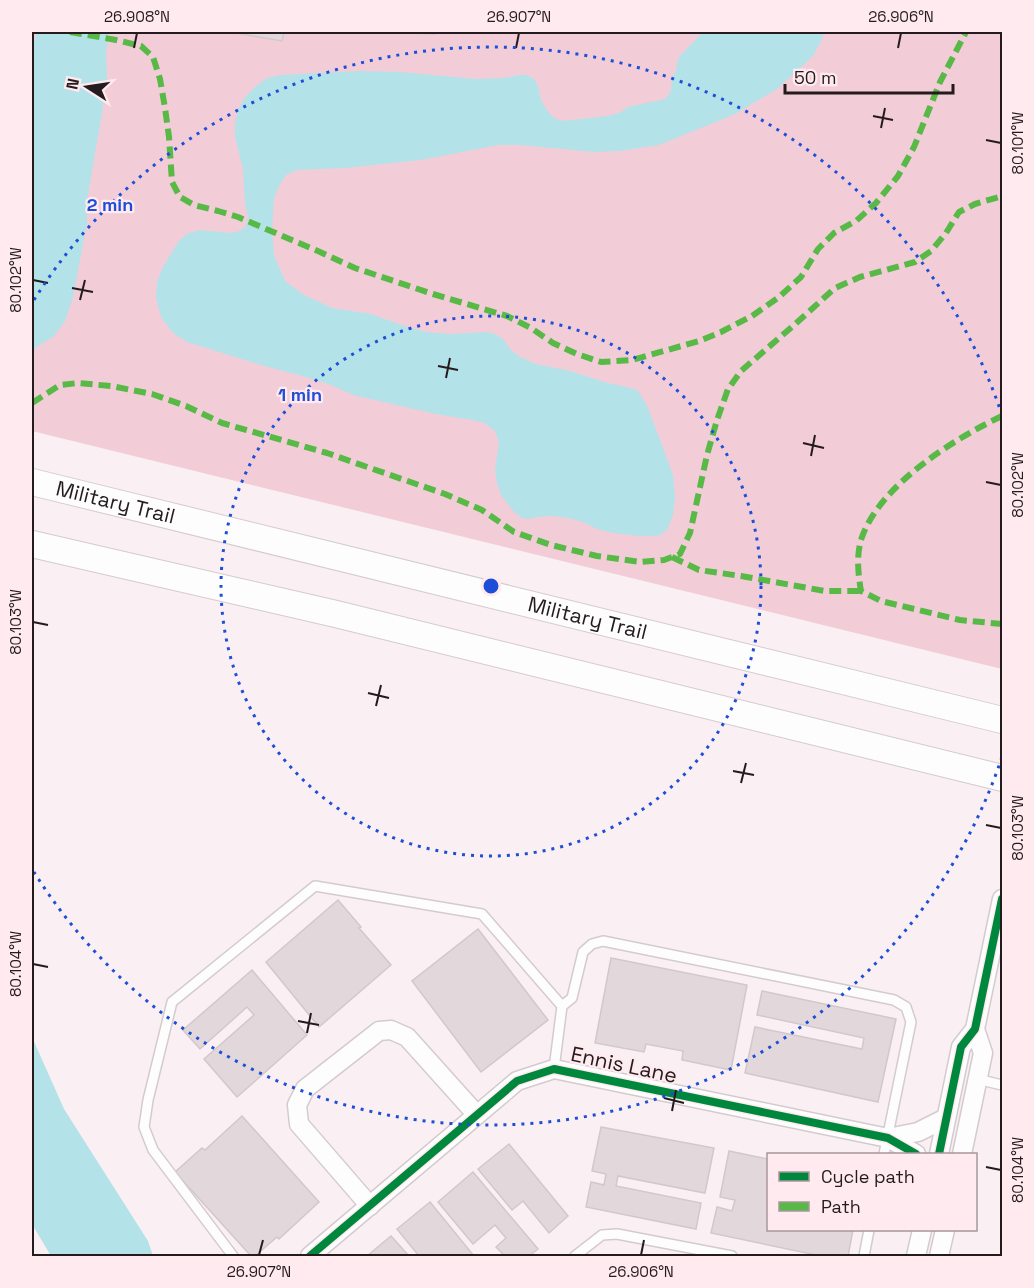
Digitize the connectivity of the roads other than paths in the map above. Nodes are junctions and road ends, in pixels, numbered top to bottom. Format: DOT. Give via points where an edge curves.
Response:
graph roads {
  1 [pos="32,482"];
  2 [pos="32,544"];
  3 [pos="1002,720"];
  4 [pos="1002,778"];
  5 [pos="1002,899"];
  6 [pos="562,1006"];
  7 [pos="975,1029"];
  8 [pos="554,1069"];
  9 [pos="977,1079"];
  10 [pos="1002,1085"];
  11 [pos="477,1115"];
  12 [pos="946,1118"];
  13 [pos="886,1147"];
  14 [pos="908,1153"];
  15 [pos="939,1153"];
  16 [pos="962,1153"];
  17 [pos="370,1206"];
  18 [pos="869,1231"];
  19 [pos="922,1231"];
  20 [pos="945,1231"];
  21 [pos="232,1257"];
  22 [pos="309,1257"];
  23 [pos="575,1257"];
  24 [pos="732,1257"];
  25 [pos="864,1257"];
  26 [pos="916,1257"];
  27 [pos="939,1257"];
  1 -- 3 [label="main road, Military Trail"];
  2 -- 4 [label="main road" via="336,614"];
  5 -- 7 [label="street"];
  6 -- 8 [label="lane"];
  6 -- 13 [label="lane" via="572,998 584,952 603,941 894,1000 906,1007 911,1022"];
  6 -- 21 [label="lane" via="482,914 315,885 172,1002 148,1100 144,1128 153,1150"];
  7 -- 9 [label="street" via="983,1053"];
  7 -- 12 [label="street" via="961,1047"];
  8 -- 11 [label="street, Ennis Lane" via="517,1081"];
  8 -- 13 [label="street, Ennis Lane"];
  9 -- 10 [label="lane"];
  9 -- 16 [label="street"];
  11 -- 17 [label="street, Ennis Lane"];
  11 -- 17 [label="street" via="407,1037 391,1030 379,1031 305,1089 297,1105 299,1124"];
  12 -- 13 [label="street, Ennis Lane"];
  12 -- 15 [label="street"];
  13 -- 14 [label="street, Ennis Lane"];
  17 -- 22 [label="street, Ennis Lane"];
  18 -- 25 [label="lane"];
  19 -- 26 [label="street"];
  20 -- 27 [label="street"];
  23 -- 24 [label="lane" via="602,1235 617,1234"];
}
